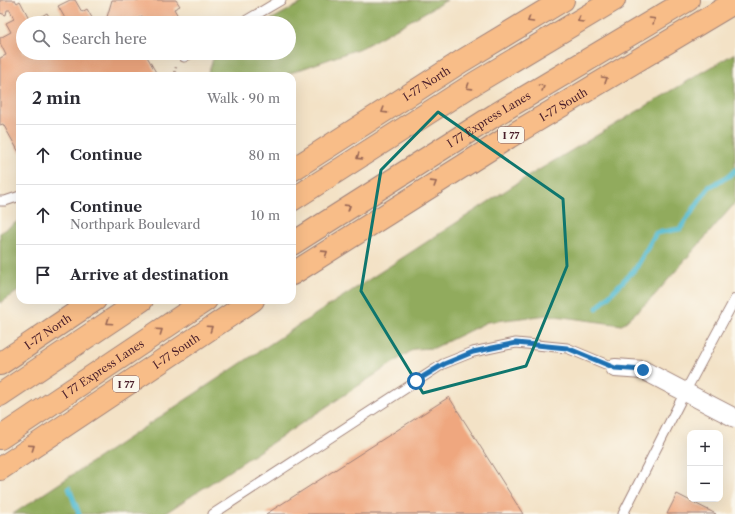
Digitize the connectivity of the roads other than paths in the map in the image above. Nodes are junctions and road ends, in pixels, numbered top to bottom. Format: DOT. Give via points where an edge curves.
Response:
graph roads {
  1 [pos="281,0"];
  2 [pos="563,0"];
  3 [pos="614,0"];
  4 [pos="688,0"];
  5 [pos="735,2"];
  6 [pos="254,16"];
  7 [pos="296,167"];
  8 [pos="16,197"];
  9 [pos="296,197"];
  10 [pos="0,201"];
  11 [pos="296,241"];
  12 [pos="296,271"];
  13 [pos="735,299"];
  14 [pos="90,304"];
  15 [pos="136,304"];
  16 [pos="200,304"];
  17 [pos="247,304"];
  18 [pos="0,364"];
  19 [pos="615,368"];
  20 [pos="685,392"];
  21 [pos="0,395"];
  22 [pos="735,418"];
  23 [pos="0,438"];
  24 [pos="0,469"];
  25 [pos="212,514"];
  26 [pos="624,514"];
  1 -- 6 [label="lane"];
  2 -- 7 [label="highway, I-77 North, one-way"];
  3 -- 9 [label="highway, one-way" via="475,83"];
  11 -- 4 [label="highway, I 77 Express Lanes / I 77, one-way" via="495,115"];
  12 -- 5 [label="highway, I-77 South / I 77, one-way" via="509,137"];
  8 -- 10 [label="lane"];
  13 -- 20 [label="lane"];
  14 -- 18 [label="highway, I-77 North"];
  15 -- 21 [label="highway, one-way"];
  23 -- 16 [label="highway, I 77 Express Lanes / I 77, one-way"];
  24 -- 17 [label="highway, I-77 South / I 77, one-way"];
  19 -- 20 [label="street" via="643,370"];
  19 -- 25 [label="lane" via="567,348 516,343 473,352 444,364"];
  20 -- 22 [label="street"];
  20 -- 26 [label="lane"];
}
